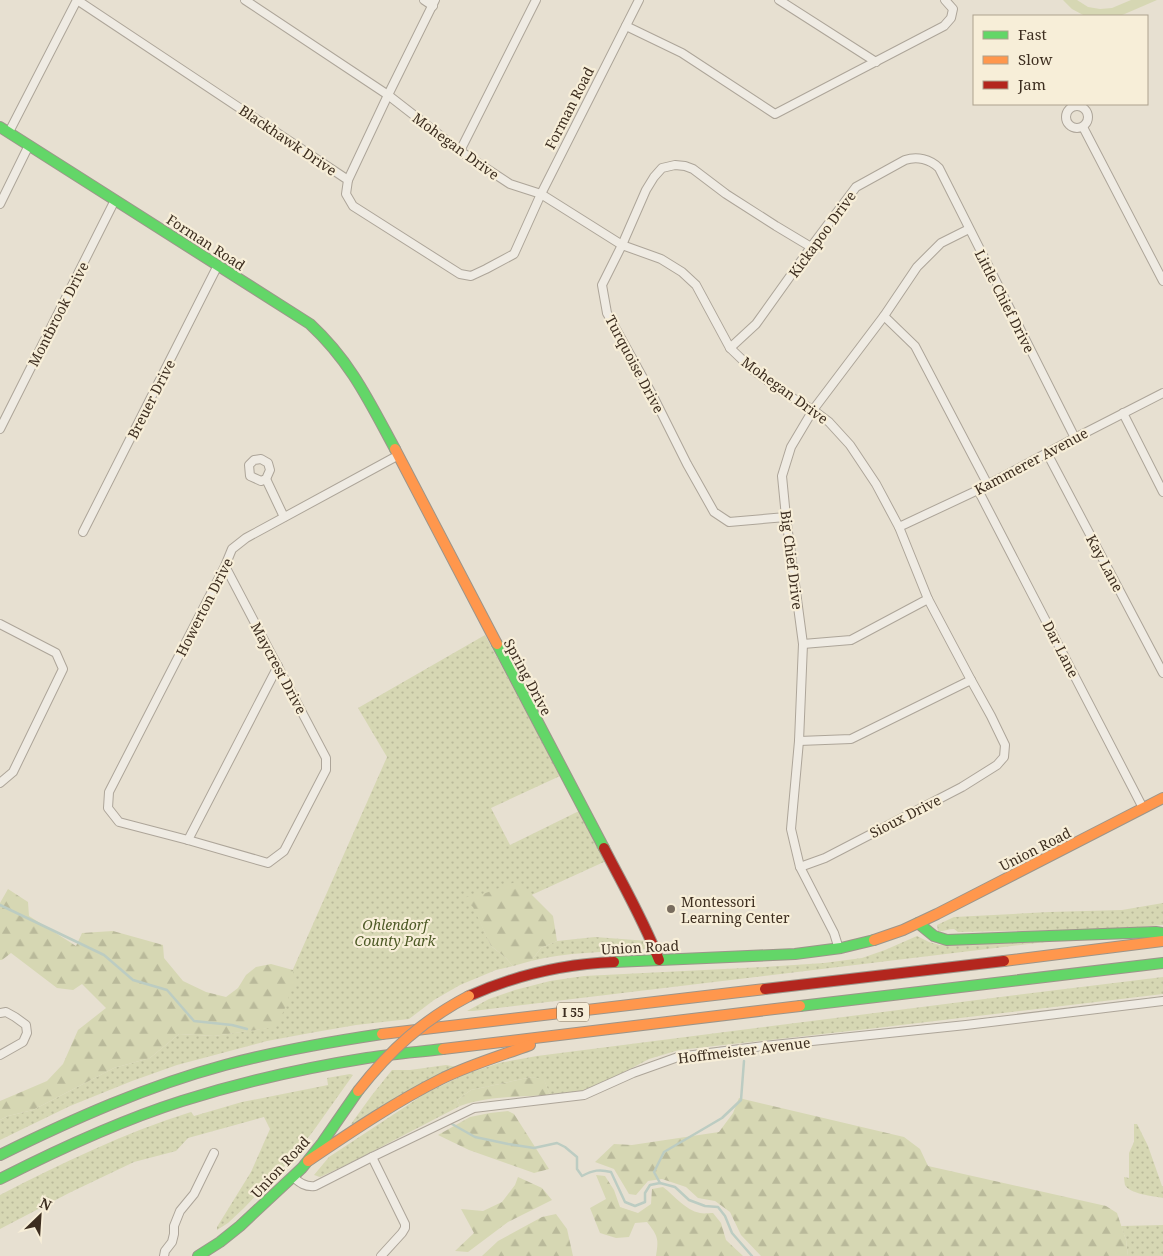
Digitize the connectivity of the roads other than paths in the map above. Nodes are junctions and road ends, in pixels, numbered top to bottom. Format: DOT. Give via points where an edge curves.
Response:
graph roads {
  1 [pos="76,0"];
  2 [pos="245,0"];
  3 [pos="424,0"];
  4 [pos="536,0"];
  5 [pos="639,0"];
  6 [pos="779,0"];
  7 [pos="945,0"];
  8 [pos="434,3"];
  9 [pos="626,26"];
  10 [pos="876,62"];
  11 [pos="388,95"];
  12 [pos="0,126"];
  13 [pos="1083,127"];
  14 [pos="9,132"];
  15 [pos="29,145"];
  16 [pos="460,151"];
  17 [pos="936,164"];
  18 [pos="348,180"];
  19 [pos="541,194"];
  20 [pos="115,200"];
  21 [pos="0,204"];
  22 [pos="969,229"];
  23 [pos="622,244"];
  24 [pos="811,246"];
  25 [pos="218,265"];
  26 [pos="486,269"];
  27 [pos="1163,281"];
  28 [pos="884,316"];
  29 [pos="730,348"];
  30 [pos="1163,393"];
  31 [pos="372,407"];
  32 [pos="814,410"];
  33 [pos="1123,413"];
  34 [pos="0,429"];
  35 [pos="1075,438"];
  36 [pos="1047,453"];
  37 [pos="398,456"];
  38 [pos="266,479"];
  39 [pos="988,485"];
  40 [pos="978,490"];
  41 [pos="1163,492"];
  42 [pos="284,517"];
  43 [pos="786,517"];
  44 [pos="899,527"];
  45 [pos="84,532"];
  46 [pos="226,566"];
  47 [pos="928,599"];
  48 [pos="0,624"];
  49 [pos="803,644"];
  50 [pos="278,666"];
  51 [pos="1163,674"];
  52 [pos="971,680"];
  53 [pos="799,741"];
  54 [pos="1004,757"];
  55 [pos="0,783"];
  56 [pos="1163,798"];
  57 [pos="1143,808"];
  58 [pos="188,840"];
  59 [pos="800,867"];
  60 [pos="918,923"];
  61 [pos="1163,933"];
  62 [pos="1163,941"];
  63 [pos="839,949"];
  64 [pos="659,960"];
  65 [pos="1163,963"];
  66 [pos="1163,1001"];
  67 [pos="0,1013"];
  68 [pos="552,1036"];
  69 [pos="0,1055"];
  70 [pos="214,1153"];
  71 [pos="0,1155"];
  72 [pos="372,1157"];
  73 [pos="308,1161"];
  74 [pos="293,1177"];
  75 [pos="0,1179"];
  76 [pos="164,1256"];
  77 [pos="198,1256"];
  78 [pos="381,1256"];
  1 -- 14 [label="street"];
  1 -- 18 [label="street, Blackhawk Drive"];
  2 -- 11 [label="street, Mohegan Drive"];
  3 -- 8 [label="street"];
  4 -- 16 [label="street"];
  5 -- 9 [label="street, Forman Road"];
  6 -- 10 [label="street"];
  7 -- 10 [label="street" via="953,9 944,26"];
  8 -- 11 [label="street"];
  9 -- 10 [label="street" via="682,53 776,114"];
  9 -- 19 [label="street, Forman Road"];
  11 -- 16 [label="street, Mohegan Drive"];
  11 -- 18 [label="street"];
  12 -- 14 [label="main road, Forman Road"];
  13 -- 27 [label="street"];
  14 -- 15 [label="main road, Forman Road"];
  15 -- 20 [label="main road, Forman Road"];
  15 -- 21 [label="street"];
  16 -- 19 [label="street, Mohegan Drive" via="510,184"];
  17 -- 22 [label="street, Little Chief Drive"];
  17 -- 24 [label="street, Kickapoo Drive" via="911,158 856,187"];
  18 -- 26 [label="street, Blackhawk Drive" via="346,194 353,206 460,274 471,276"];
  19 -- 23 [label="street, Mohegan Drive"];
  19 -- 26 [label="street, Forman Road" via="514,254"];
  20 -- 25 [label="main road, Forman Road"];
  20 -- 34 [label="street, Montbrook Drive"];
  22 -- 28 [label="street, Big Chief Drive" via="941,243 923,260"];
  22 -- 35 [label="street, Little Chief Drive"];
  23 -- 24 [label="street, Turquoise Drive" via="654,177 662,168 675,165 693,169"];
  23 -- 29 [label="street, Mohegan Drive" via="660,259 696,285"];
  23 -- 43 [label="street, Turquoise Drive" via="602,285 607,313 714,512 729,522"];
  24 -- 29 [label="street, Kickapoo Drive" via="756,324"];
  25 -- 31 [label="main road, Forman Road" via="310,324 334,346 354,373"];
  25 -- 45 [label="street, Breuer Drive"];
  28 -- 32 [label="street, Big Chief Drive"];
  28 -- 39 [label="street" via="916,346"];
  29 -- 32 [label="street, Mohegan Drive" via="753,370 791,398"];
  30 -- 33 [label="street, Kammerer Avenue"];
  31 -- 37 [label="main road, Spring Drive"];
  32 -- 43 [label="street, Big Chief Drive" via="791,447 782,476"];
  32 -- 44 [label="street, Mohegan Drive" via="850,445"];
  33 -- 35 [label="street, Kammerer Avenue"];
  33 -- 41 [label="street"];
  35 -- 36 [label="street, Kammerer Avenue"];
  36 -- 39 [label="street, Kammerer Avenue"];
  36 -- 51 [label="street, Kay Lane"];
  37 -- 42 [label="street, Howerton Drive"];
  37 -- 64 [label="main road, Spring Drive" via="654,944"];
  38 -- 42 [label="street"];
  39 -- 40 [label="street, Kammerer Avenue"];
  40 -- 44 [label="street, Kammerer Avenue"];
  40 -- 57 [label="street, Dar Lane"];
  42 -- 46 [label="street, Howerton Drive" via="232,549"];
  43 -- 49 [label="street, Big Chief Drive"];
  44 -- 47 [label="street, Mohegan Drive"];
  46 -- 50 [label="street, Maycrest Drive"];
  46 -- 58 [label="street, Howerton Drive" via="109,792 108,808 119,822"];
  47 -- 49 [label="street" via="851,640"];
  47 -- 52 [label="street, Mohegan Drive"];
  48 -- 55 [label="street" via="56,653 63,669 13,772"];
  49 -- 53 [label="street, Big Chief Drive"];
  50 -- 58 [label="street"];
  50 -- 58 [label="street, Maycrest Drive" via="326,758 326,770 284,851 268,863"];
  52 -- 53 [label="street" via="850,739"];
  52 -- 54 [label="street, Mohegan Drive" via="1000,733 1005,745"];
  53 -- 59 [label="street, Big Chief Drive" via="791,829"];
  54 -- 59 [label="street, Sioux Drive" via="997,765 962,786 825,858"];
  56 -- 57 [label="main road, Union Road"];
  57 -- 60 [label="main road, Union Road"];
  59 -- 63 [label="street, Big Chief Drive"];
  60 -- 61 [label="main road" via="936,938 947,940"];
  60 -- 63 [label="main road, Union Road" via="882,938"];
  62 -- 71 [label="main road, I 55" via="383,1034 292,1049 163,1084 79,1116"];
  63 -- 64 [label="main road, Union Road"];
  64 -- 73 [label="main road, Union Road, bridge" via="587,963 537,971 501,981 445,1009 405,1038 380,1063"];
  65 -- 68 [label="main road, I 55"];
  66 -- 72 [label="street, Hoffmeister Avenue" via="678,1057 584,1095 474,1108"];
  67 -- 69 [label="street" via="6,1012 26,1025 27,1033 23,1042"];
  68 -- 73 [label="main road" via="442,1079"];
  68 -- 75 [label="main road, I 55" via="360,1059 245,1082 119,1123"];
  70 -- 76 [label="street" via="194,1194 180,1211 172,1242"];
  72 -- 74 [label="street, Hoffmeister Avenue" via="315,1186 302,1184"];
  72 -- 78 [label="street" via="405,1224 402,1233"];
  73 -- 74 [label="main road, Union Road"];
  74 -- 77 [label="main road, Union Road" via="235,1231"];
}
